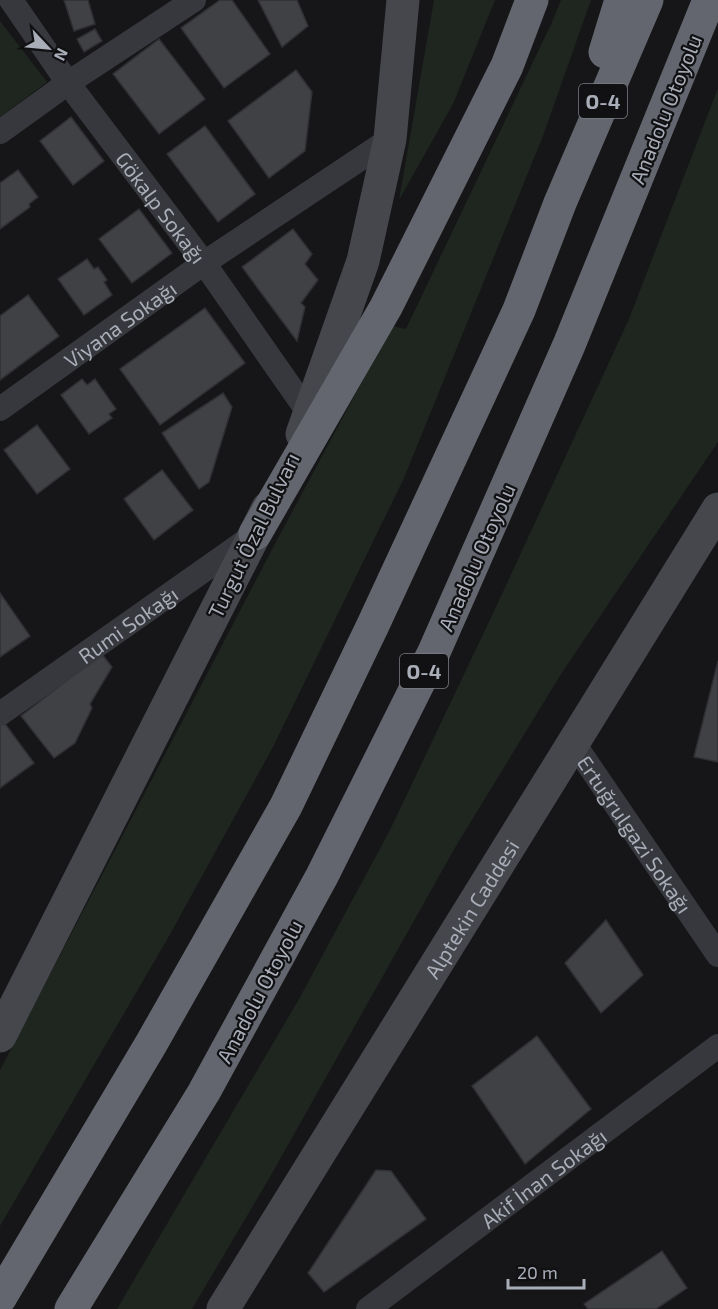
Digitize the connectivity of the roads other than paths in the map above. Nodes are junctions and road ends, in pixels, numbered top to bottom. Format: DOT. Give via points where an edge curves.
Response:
graph roads {
  1 [pos="11,0"];
  2 [pos="194,0"];
  3 [pos="400,0"];
  4 [pos="532,0"];
  5 [pos="621,0"];
  6 [pos="647,0"];
  7 [pos="709,0"];
  8 [pos="68,83"];
  9 [pos="0,132"];
  10 [pos="390,139"];
  11 [pos="560,203"];
  12 [pos="204,263"];
  13 [pos="0,409"];
  14 [pos="310,415"];
  15 [pos="718,509"];
  16 [pos="255,534"];
  17 [pos="0,714"];
  18 [pos="573,742"];
  19 [pos="718,955"];
  20 [pos="0,1036"];
  21 [pos="718,1046"];
  22 [pos="0,1298"];
  23 [pos="71,1309"];
  24 [pos="223,1309"];
  25 [pos="368,1309"];
  1 -- 8 [label="street, Gökalp Sokağı"];
  2 -- 8 [label="street"];
  3 -- 10 [label="main road, Turgut Özal Bulvarı"];
  4 -- 16 [label="highway" via="507,66 386,307"];
  5 -- 11 [label="highway"];
  6 -- 11 [label="highway, O-4"];
  7 -- 23 [label="highway, Anadolu Otoyolu / O-4" via="569,345 434,652 322,876 204,1092"];
  8 -- 9 [label="street"];
  8 -- 12 [label="street, Gökalp Sokağı"];
  10 -- 12 [label="street, Viyana Sokağı"];
  10 -- 14 [label="main road, Turgut Özal Bulvarı" via="363,261"];
  11 -- 22 [label="highway, O-4" via="519,310 286,806"];
  12 -- 13 [label="street, Viyana Sokağı"];
  12 -- 14 [label="street, Gökalp Sokağı"];
  14 -- 16 [label="main road, Turgut Özal Bulvarı"];
  15 -- 18 [label="main road, Alptekin Caddesi"];
  16 -- 17 [label="street, Rumi Sokağı"];
  16 -- 20 [label="main road, Turgut Özal Bulvarı"];
  18 -- 19 [label="street, Ertuğrulgazi Sokağı"];
  18 -- 24 [label="main road, Alptekin Caddesi"];
  21 -- 25 [label="street, Akif İnan Sokağı"];
}
